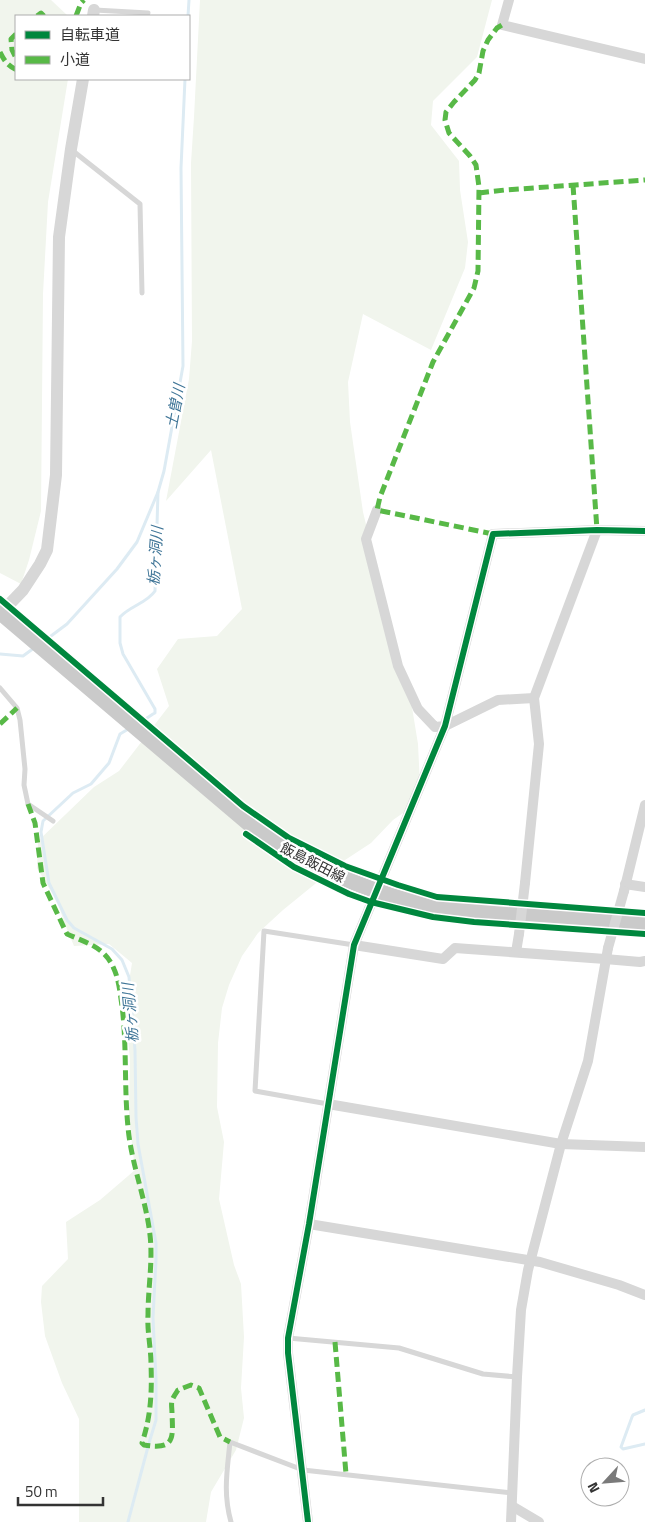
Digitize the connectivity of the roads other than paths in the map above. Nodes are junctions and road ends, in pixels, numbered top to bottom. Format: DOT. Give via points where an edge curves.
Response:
graph roads {
  1 [pos="509,0"];
  2 [pos="94,9"];
  3 [pos="148,13"];
  4 [pos="645,60"];
  5 [pos="82,80"];
  6 [pos="71,149"];
  7 [pos="142,293"];
  8 [pos="377,510"];
  9 [pos="597,530"];
  10 [pos="645,531"];
  11 [pos="0,613"];
  12 [pos="0,688"];
  13 [pos="534,698"];
  14 [pos="445,726"];
  15 [pos="645,805"];
  16 [pos="53,821"];
  17 [pos="645,887"];
  18 [pos="624,888"];
  19 [pos="375,891"];
  20 [pos="645,924"];
  21 [pos="354,944"];
  22 [pos="516,952"];
  23 [pos="605,959"];
  24 [pos="645,961"];
  25 [pos="328,1104"];
  26 [pos="560,1144"];
  27 [pos="645,1147"];
  28 [pos="309,1224"];
  29 [pos="529,1261"];
  30 [pos="645,1295"];
  31 [pos="288,1338"];
  32 [pos="517,1377"];
  33 [pos="302,1470"];
  34 [pos="512,1494"];
  35 [pos="512,1506"];
  36 [pos="231,1522"];
  37 [pos="308,1522"];
  38 [pos="511,1522"];
  39 [pos="538,1522"];
  1 -- 4 [label="street" via="502,25"];
  2 -- 3 [label="lane"];
  5 -- 6 [label="street"];
  6 -- 7 [label="lane" via="140,204"];
  6 -- 11 [label="street" via="59,237 56,475 47,550 23,590"];
  8 -- 14 [label="street" via="366,538 398,666 418,709 435,727"];
  9 -- 10 [label="street"];
  9 -- 13 [label="street"];
  9 -- 14 [label="street" via="493,534"];
  11 -- 19 [label="main road, 飯島飯田線, bridge" via="253,827 342,878"];
  12 -- 16 [label="lane" via="17,708 20,720 28,804"];
  13 -- 14 [label="street" via="498,700"];
  13 -- 22 [label="street, bridge" via="539,744"];
  14 -- 19 [label="street"];
  15 -- 18 [label="street"];
  17 -- 18 [label="street"];
  18 -- 23 [label="street, bridge"];
  19 -- 20 [label="main road, 飯島飯田線" via="416,902 477,912"];
  19 -- 21 [label="street"];
  21 -- 22 [label="street" via="443,959 455,948"];
  21 -- 25 [label="street"];
  21 -- 25 [label="lane" via="264,931 254,1091"];
  22 -- 23 [label="street"];
  23 -- 24 [label="street"];
  23 -- 26 [label="street" via="588,1061"];
  25 -- 26 [label="street"];
  25 -- 28 [label="street"];
  26 -- 27 [label="street"];
  26 -- 29 [label="street"];
  28 -- 29 [label="street"];
  28 -- 31 [label="street"];
  29 -- 30 [label="street" via="620,1285"];
  29 -- 32 [label="street"];
  31 -- 32 [label="lane" via="399,1348 483,1374"];
  31 -- 33 [label="street"];
  32 -- 34 [label="street"];
  33 -- 34 [label="lane"];
  33 -- 36 [label="lane" via="230,1442 225,1487"];
  33 -- 37 [label="street"];
  34 -- 35 [label="street"];
  35 -- 38 [label="street"];
  35 -- 39 [label="street"];
}
